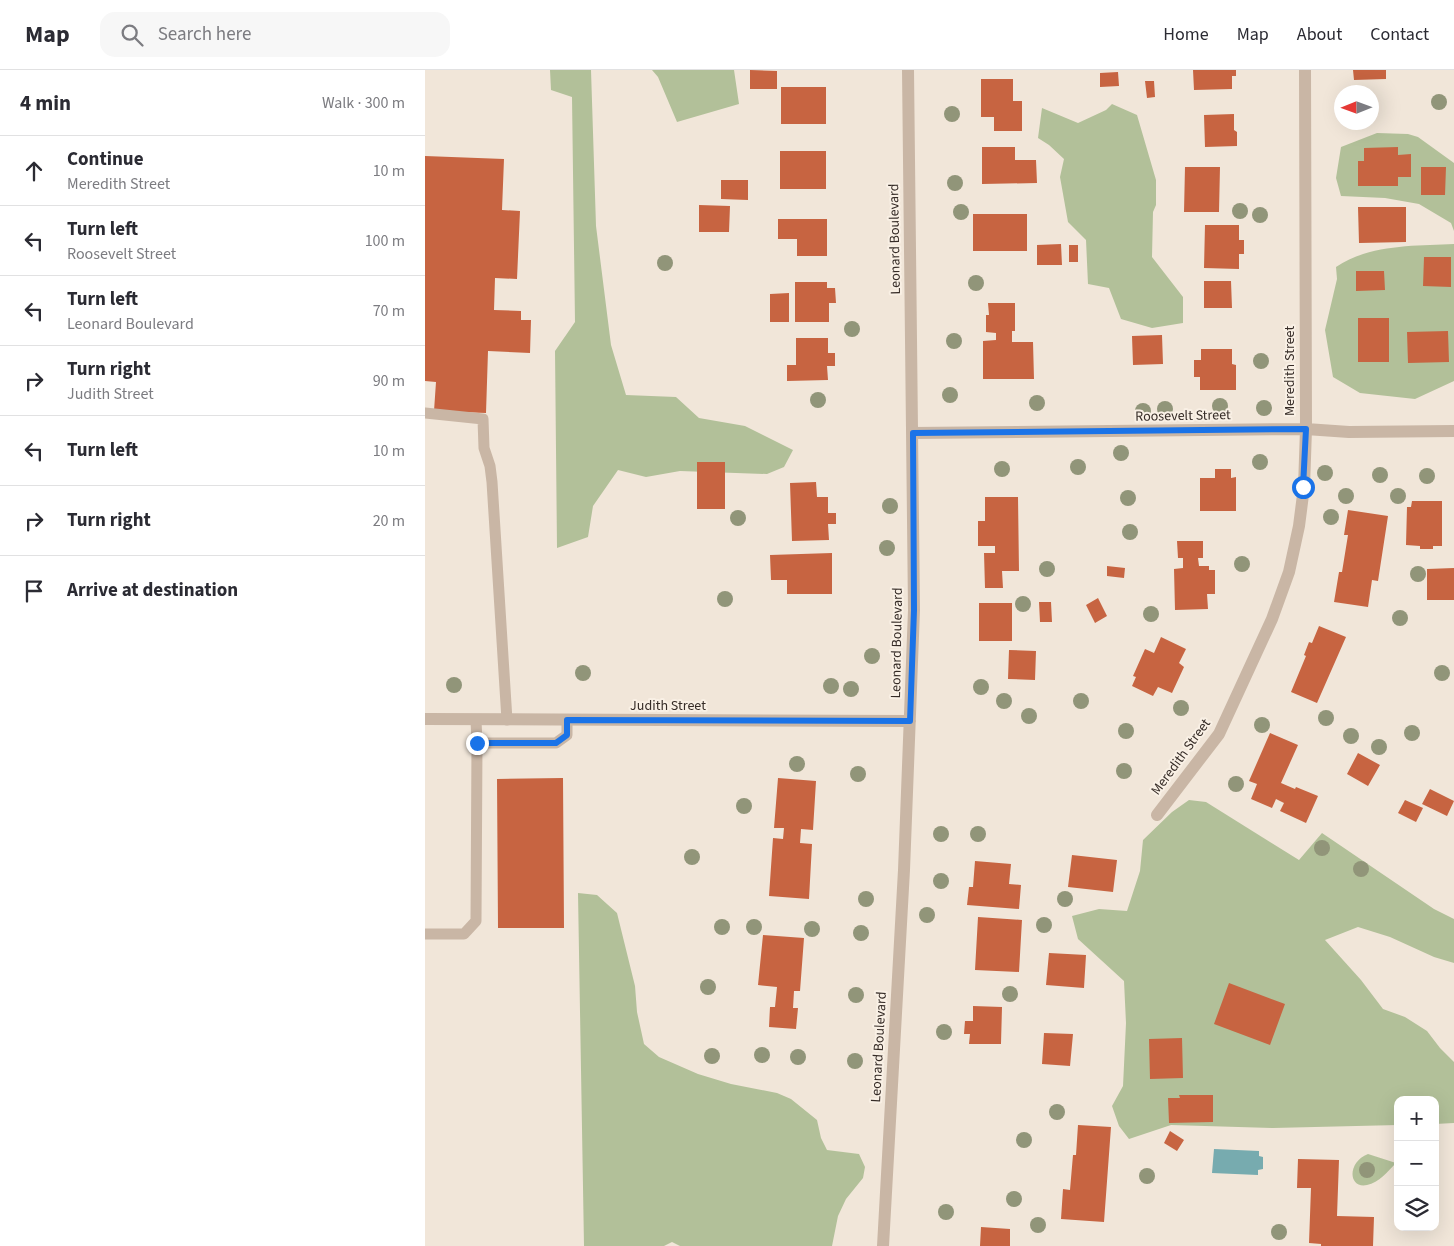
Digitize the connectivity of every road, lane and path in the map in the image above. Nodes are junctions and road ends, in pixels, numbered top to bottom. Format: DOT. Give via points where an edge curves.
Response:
graph roads {
  1 [pos="908,70"];
  2 [pos="1305,70"];
  3 [pos="425,413"];
  4 [pos="1306,429"];
  5 [pos="1454,431"];
  6 [pos="913,433"];
  7 [pos="425,720"];
  8 [pos="476,720"];
  9 [pos="507,720"];
  10 [pos="567,720"];
  11 [pos="910,721"];
  12 [pos="477,743"];
  13 [pos="1157,815"];
  14 [pos="425,934"];
  15 [pos="883,1246"];
  1 -- 6 [label="street, Leonard Boulevard"];
  2 -- 4 [label="street, Meredith Street"];
  3 -- 9 [label="lane" via="483,419 484,448 492,482"];
  4 -- 5 [label="street, Roosevelt Street"];
  4 -- 6 [label="street, Roosevelt Street"];
  4 -- 13 [label="street, Meredith Street" via="1299,526 1289,572 1272,620 1219,734"];
  6 -- 11 [label="street, Leonard Boulevard" via="914,610"];
  7 -- 8 [label="street, Judith Street"];
  8 -- 9 [label="street, Judith Street"];
  8 -- 12 [label="lane"];
  9 -- 10 [label="street, Judith Street"];
  10 -- 11 [label="street, Judith Street"];
  10 -- 12 [label="lane" via="567,735 556,743"];
  11 -- 15 [label="street, Leonard Boulevard"];
  12 -- 14 [label="lane" via="476,921 464,934"];
}
